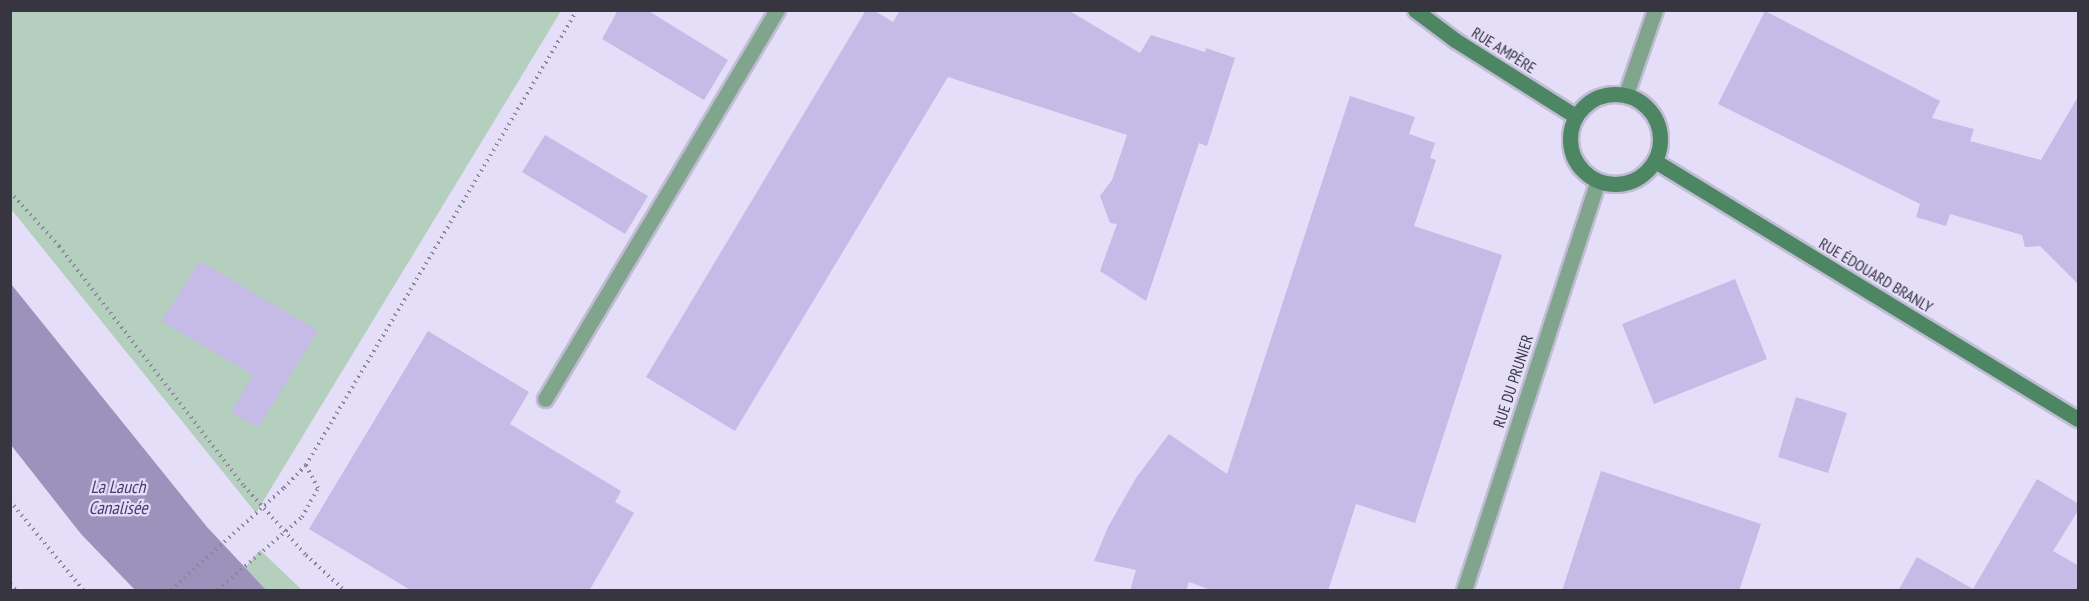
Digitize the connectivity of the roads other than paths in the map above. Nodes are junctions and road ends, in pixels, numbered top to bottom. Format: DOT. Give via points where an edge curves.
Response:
graph roads {
  1 [pos="777,10"];
  2 [pos="1415,10"];
  3 [pos="1655,10"];
  4 [pos="1626,94"];
  5 [pos="1575,116"];
  6 [pos="1655,160"];
  7 [pos="1597,182"];
  8 [pos="545,399"];
  9 [pos="2079,420"];
  10 [pos="1464,591"];
  1 -- 8 [label="street"];
  2 -- 5 [label="street, RUE AMPÈRE"];
  3 -- 4 [label="street"];
  4 -- 5 [label="street" via="1607,94 1589,101"];
  4 -- 6 [label="street" via="1644,104 1657,120 1661,141"];
  5 -- 7 [label="street" via="1569,141 1577,166"];
  6 -- 7 [label="street" via="1645,174 1630,183 1614,186"];
  6 -- 9 [label="street, RUE ÉDOUARD BRANLY"];
  7 -- 10 [label="street, RUE DU PRUNIER"];
}
